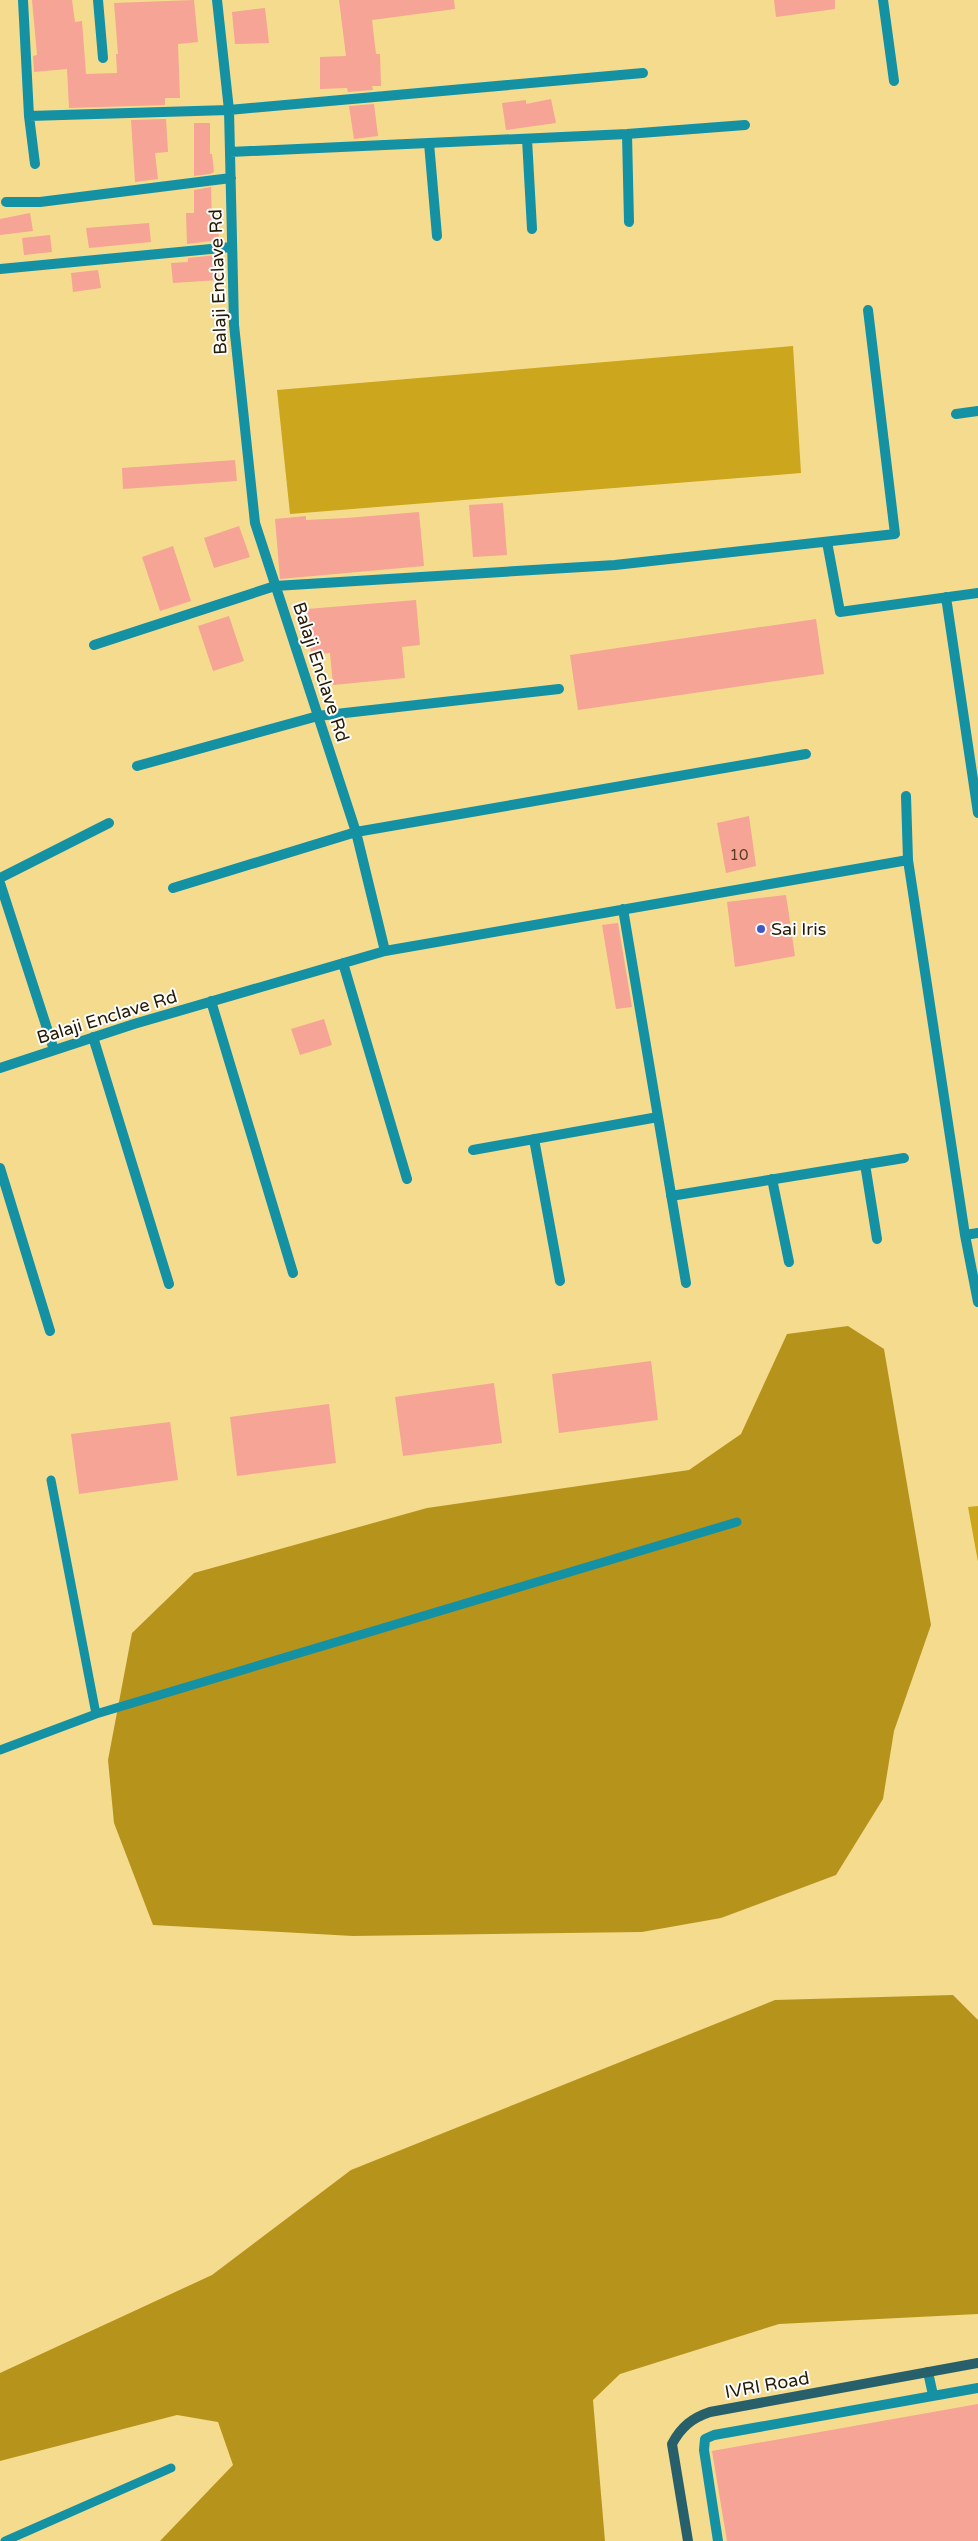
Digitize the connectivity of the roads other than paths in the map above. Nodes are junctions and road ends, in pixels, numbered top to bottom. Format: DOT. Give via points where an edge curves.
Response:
graph roads {
  1 [pos="22,0"];
  2 [pos="98,0"];
  3 [pos="217,0"];
  4 [pos="883,0"];
  5 [pos="103,58"];
  6 [pos="644,72"];
  7 [pos="894,81"];
  8 [pos="229,110"];
  9 [pos="29,116"];
  10 [pos="745,125"];
  11 [pos="627,134"];
  12 [pos="527,139"];
  13 [pos="430,143"];
  14 [pos="230,152"];
  15 [pos="35,164"];
  16 [pos="231,178"];
  17 [pos="6,202"];
  18 [pos="629,222"];
  19 [pos="532,229"];
  20 [pos="437,236"];
  21 [pos="232,247"];
  22 [pos="0,269"];
  23 [pos="868,310"];
  24 [pos="978,411"];
  25 [pos="956,414"];
  26 [pos="827,542"];
  27 [pos="275,586"];
  28 [pos="978,593"];
  29 [pos="946,597"];
  30 [pos="94,644"];
  31 [pos="559,689"];
  32 [pos="318,716"];
  33 [pos="806,754"];
  34 [pos="137,766"];
  35 [pos="906,796"];
  36 [pos="978,813"];
  37 [pos="110,823"];
  38 [pos="356,832"];
  39 [pos="908,860"];
  40 [pos="0,878"];
  41 [pos="0,883"];
  42 [pos="173,888"];
  43 [pos="623,909"];
  44 [pos="385,950"];
  45 [pos="344,963"];
  46 [pos="211,1002"];
  47 [pos="93,1037"];
  48 [pos="54,1050"];
  49 [pos="0,1067"];
  50 [pos="658,1117"];
  51 [pos="534,1139"];
  52 [pos="473,1150"];
  53 [pos="904,1158"];
  54 [pos="865,1164"];
  55 [pos="0,1168"];
  56 [pos="407,1178"];
  57 [pos="772,1180"];
  58 [pos="671,1196"];
  59 [pos="978,1232"];
  60 [pos="965,1235"];
  61 [pos="878,1239"];
  62 [pos="789,1262"];
  63 [pos="293,1273"];
  64 [pos="560,1281"];
  65 [pos="686,1283"];
  66 [pos="169,1284"];
  67 [pos="978,1302"];
  68 [pos="50,1331"];
  69 [pos="51,1480"];
  70 [pos="737,1522"];
  71 [pos="96,1714"];
  72 [pos="0,1750"];
  73 [pos="978,2363"];
  74 [pos="928,2372"];
  75 [pos="978,2388"];
  76 [pos="933,2395"];
  77 [pos="171,2468"];
  78 [pos="5,2541"];
  79 [pos="688,2541"];
  80 [pos="718,2541"];
  1 -- 9 [label="street"];
  2 -- 5 [label="street"];
  3 -- 8 [label="street, Balaji Enclave Rd"];
  4 -- 7 [label="street"];
  6 -- 8 [label="street"];
  8 -- 9 [label="street"];
  8 -- 14 [label="street, Balaji Enclave Rd"];
  9 -- 15 [label="street"];
  10 -- 11 [label="street"];
  11 -- 12 [label="street"];
  11 -- 18 [label="street"];
  12 -- 13 [label="street"];
  12 -- 19 [label="street"];
  13 -- 14 [label="street"];
  13 -- 20 [label="street"];
  14 -- 16 [label="street, Balaji Enclave Rd"];
  16 -- 17 [label="street" via="40,202"];
  16 -- 21 [label="street, Balaji Enclave Rd"];
  21 -- 22 [label="street"];
  21 -- 27 [label="street, Balaji Enclave Rd" via="234,325 255,523"];
  23 -- 26 [label="street" via="895,534"];
  24 -- 25 [label="street"];
  26 -- 27 [label="street" via="615,566"];
  26 -- 29 [label="street" via="840,612"];
  27 -- 30 [label="street"];
  27 -- 32 [label="street, Balaji Enclave Rd"];
  28 -- 29 [label="street"];
  29 -- 36 [label="street"];
  31 -- 32 [label="street"];
  32 -- 34 [label="street"];
  32 -- 38 [label="street, Balaji Enclave Rd"];
  33 -- 38 [label="street"];
  35 -- 39 [label="street"];
  37 -- 40 [label="street"];
  38 -- 42 [label="street"];
  38 -- 44 [label="street, Balaji Enclave Rd"];
  39 -- 43 [label="street"];
  39 -- 60 [label="street"];
  41 -- 48 [label="street"];
  43 -- 44 [label="street"];
  43 -- 50 [label="street"];
  44 -- 45 [label="street, Balaji Enclave Rd"];
  45 -- 46 [label="street, Balaji Enclave Rd"];
  45 -- 56 [label="street"];
  46 -- 47 [label="street, Balaji Enclave Rd"];
  46 -- 63 [label="street"];
  47 -- 48 [label="street, Balaji Enclave Rd"];
  47 -- 66 [label="street"];
  48 -- 49 [label="street, Balaji Enclave Rd"];
  50 -- 51 [label="street"];
  50 -- 58 [label="street"];
  51 -- 52 [label="street"];
  51 -- 64 [label="street"];
  53 -- 54 [label="street"];
  54 -- 57 [label="street"];
  54 -- 61 [label="street"];
  55 -- 68 [label="street"];
  57 -- 58 [label="street"];
  57 -- 62 [label="street"];
  58 -- 65 [label="street"];
  59 -- 60 [label="street"];
  60 -- 67 [label="street"];
  69 -- 71 [label="lane"];
  70 -- 71 [label="lane"];
  71 -- 72 [label="lane"];
  73 -- 74 [label="main road, IVRI Road"];
  74 -- 76 [label="street"];
  74 -- 79 [label="main road, IVRI Road" via="710,2412 692,2420 672,2444"];
  75 -- 76 [label="street"];
  76 -- 80 [label="street" via="705,2439"];
  77 -- 78 [label="lane"];
}
